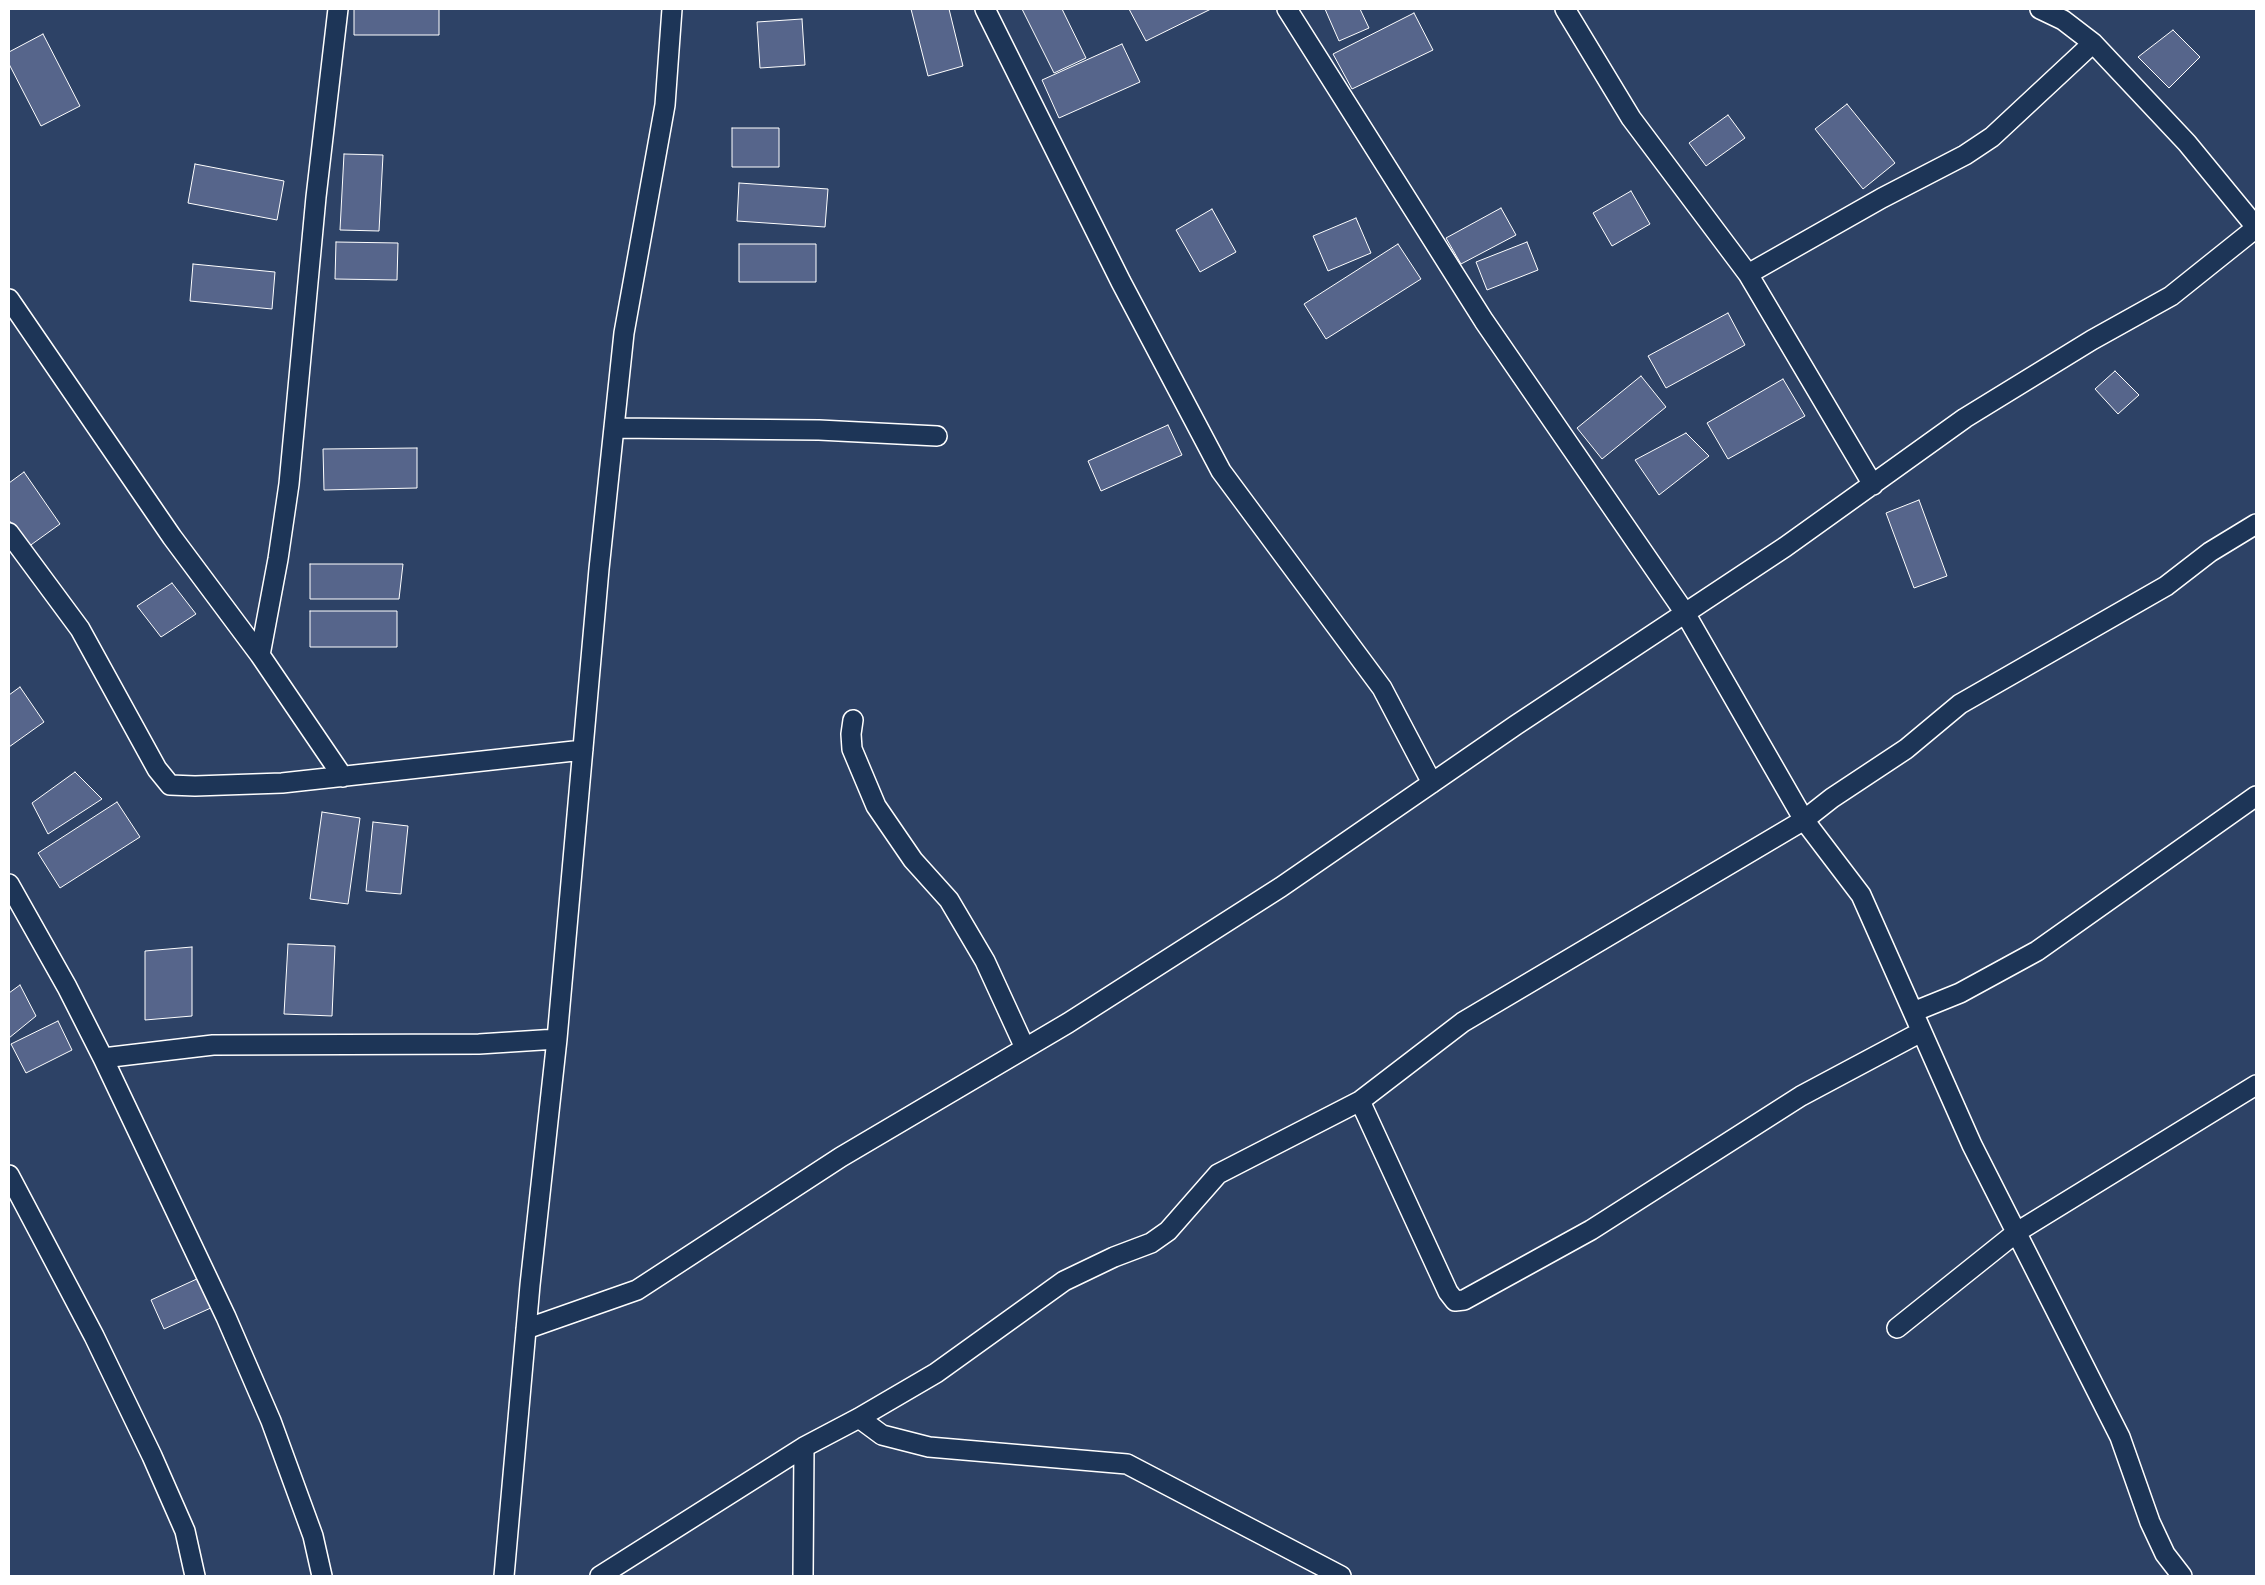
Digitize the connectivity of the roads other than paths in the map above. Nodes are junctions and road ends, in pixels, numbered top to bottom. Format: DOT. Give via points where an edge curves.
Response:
graph roads {
  1 [pos="338,9"];
  2 [pos="672,9"];
  3 [pos="985,9"];
  4 [pos="1287,9"];
  5 [pos="1565,9"];
  6 [pos="2040,9"];
  7 [pos="2092,43"];
  8 [pos="2256,228"];
  9 [pos="1748,274"];
  10 [pos="9,299"];
  11 [pos="614,428"];
  12 [pos="937,436"];
  13 [pos="1873,485"];
  14 [pos="2256,524"];
  15 [pos="9,534"];
  16 [pos="1685,613"];
  17 [pos="260,654"];
  18 [pos="853,720"];
  19 [pos="583,750"];
  20 [pos="343,777"];
  21 [pos="1432,783"];
  22 [pos="2256,796"];
  23 [pos="1804,820"];
  24 [pos="9,884"];
  25 [pos="1913,1012"];
  26 [pos="1921,1032"];
  27 [pos="557,1039"];
  28 [pos="1025,1048"];
  29 [pos="103,1058"];
  30 [pos="2256,1085"];
  31 [pos="1360,1101"];
  32 [pos="9,1176"];
  33 [pos="2017,1232"];
  34 [pos="1897,1328"];
  35 [pos="526,1329"];
  36 [pos="859,1418"];
  37 [pos="804,1447"];
  38 [pos="195,1576"];
  39 [pos="322,1576"];
  40 [pos="504,1576"];
  41 [pos="600,1576"];
  42 [pos="803,1576"];
  43 [pos="1341,1576"];
  44 [pos="2182,1576"];
  1 -- 17 [label="street" via="316,197 289,484"];
  2 -- 11 [label="street" via="666,105 624,333"];
  3 -- 21 [label="street" via="1121,282 1221,472 1382,688"];
  4 -- 16 [label="street" via="1484,321"];
  5 -- 9 [label="street" via="1631,118"];
  6 -- 7 [label="street" via="2064,20"];
  7 -- 8 [label="street" via="2187,144"];
  7 -- 9 [label="street" via="1992,137 1965,156 1882,198"];
  8 -- 13 [label="street" via="2171,296 1965,418"];
  9 -- 13 [label="street"];
  10 -- 17 [label="street" via="172,536"];
  11 -- 12 [label="street" via="819,430"];
  11 -- 19 [label="street"];
  13 -- 16 [label="street"];
  14 -- 23 [label="street" via="2210,552 2166,586 1960,704 1906,749"];
  15 -- 20 [label="street" via="80,629 157,769 170,785 282,783"];
  16 -- 21 [label="street"];
  16 -- 23 [label="street"];
  17 -- 20 [label="street"];
  18 -- 28 [label="street" via="852,749 876,806 913,860 949,900 985,962"];
  19 -- 20 [label="street"];
  19 -- 27 [label="street"];
  21 -- 28 [label="street" via="1281,887"];
  22 -- 25 [label="street" via="2037,951 1960,993"];
  23 -- 25 [label="street" via="1861,895"];
  23 -- 31 [label="street" via="1464,1022"];
  24 -- 29 [label="street"];
  25 -- 26 [label="street"];
  26 -- 31 [label="street" via="1801,1096 1591,1230 1464,1300 1455,1301 1448,1292"];
  26 -- 33 [label="street" via="1972,1145"];
  27 -- 29 [label="street" via="479,1044 213,1045"];
  27 -- 35 [label="street"];
  28 -- 35 [label="street" via="841,1156 637,1290"];
  29 -- 39 [label="street" via="222,1308 271,1421 313,1536"];
  30 -- 33 [label="street"];
  31 -- 36 [label="street" via="1218,1174 1168,1231 1151,1243 1064,1281 936,1373"];
  32 -- 38 [label="street" via="94,1336 152,1456 185,1531"];
  33 -- 34 [label="street"];
  33 -- 44 [label="street" via="2120,1437 2150,1522 2165,1554"];
  35 -- 40 [label="street"];
  36 -- 37 [label="street"];
  36 -- 43 [label="street" via="882,1435 929,1447 1127,1464"];
  37 -- 41 [label="street"];
  37 -- 42 [label="street"];
}
